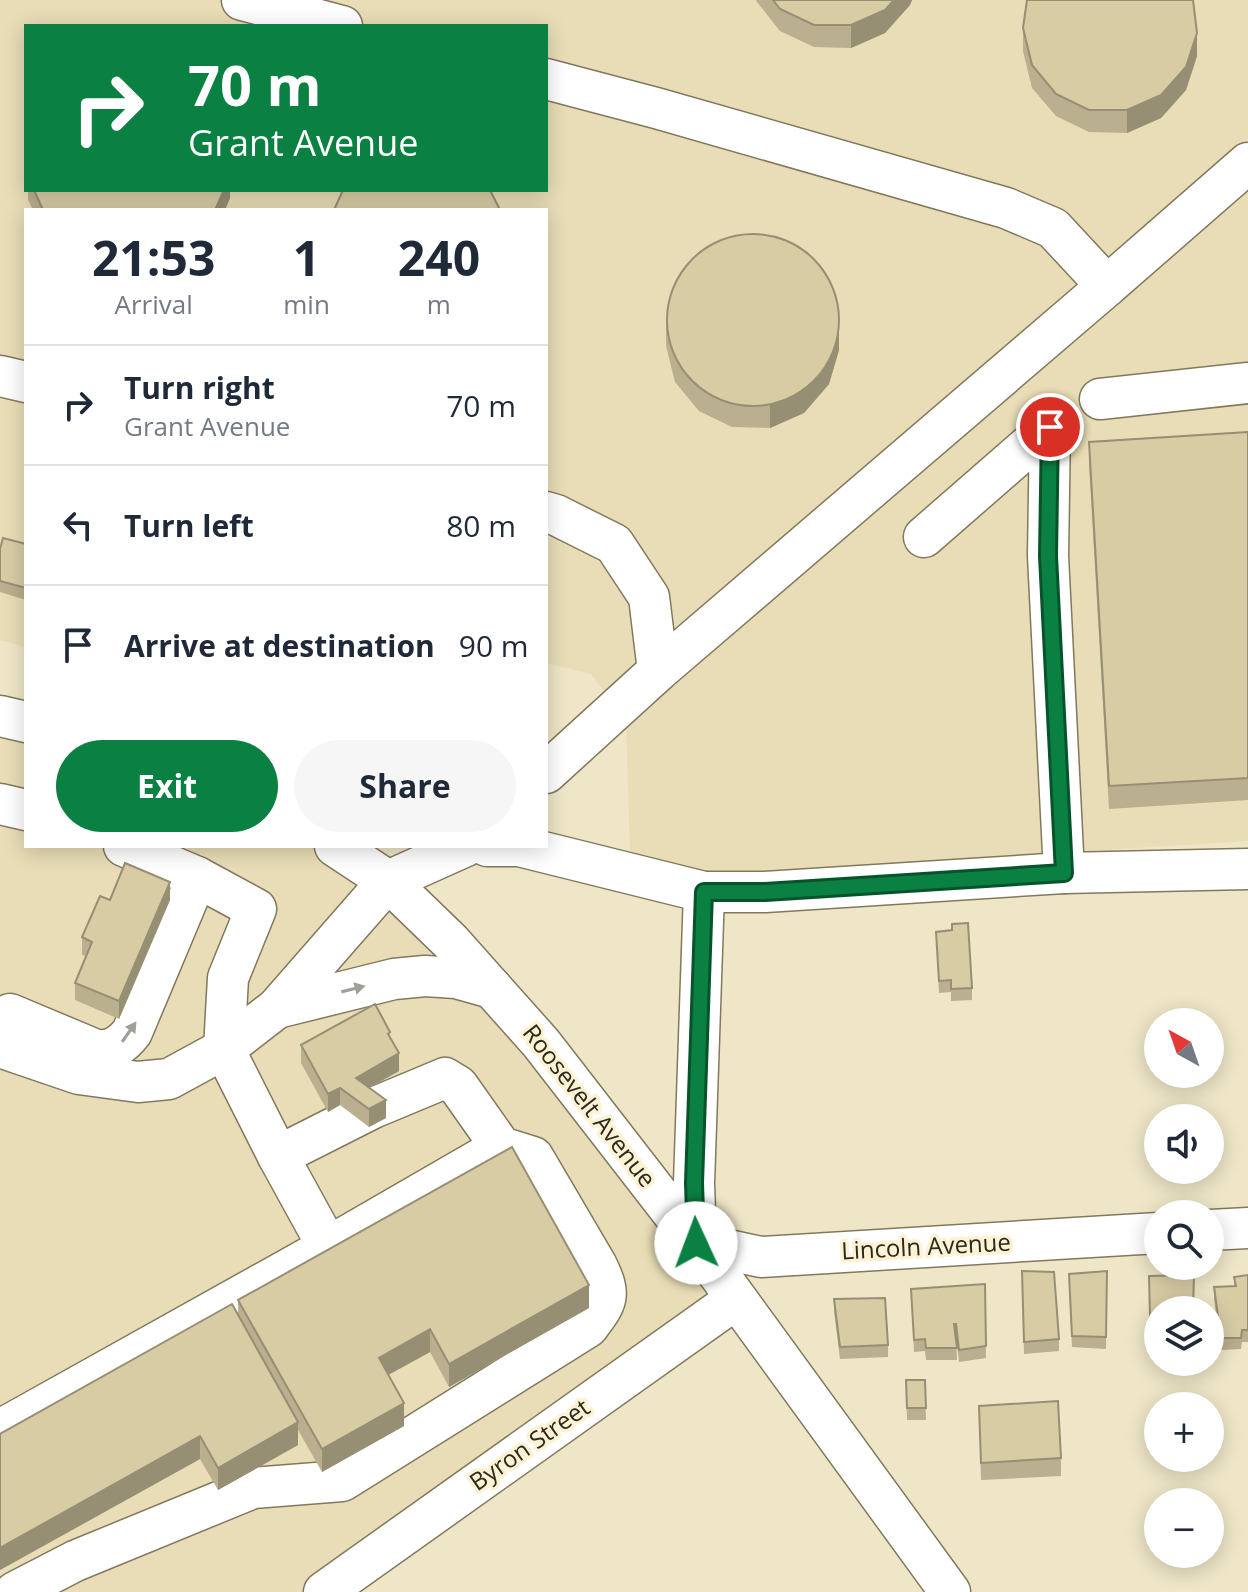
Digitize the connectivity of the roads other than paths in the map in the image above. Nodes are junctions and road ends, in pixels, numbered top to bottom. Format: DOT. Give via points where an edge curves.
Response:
graph roads {
  1 [pos="242,0"];
  2 [pos="334,24"];
  3 [pos="548,80"];
  4 [pos="1248,163"];
  5 [pos="1107,286"];
  6 [pos="0,376"];
  7 [pos="24,382"];
  8 [pos="1248,383"];
  9 [pos="1100,399"];
  10 [pos="548,513"];
  11 [pos="924,537"];
  12 [pos="658,671"];
  13 [pos="0,716"];
  14 [pos="24,722"];
  15 [pos="548,771"];
  16 [pos="0,804"];
  17 [pos="24,810"];
  18 [pos="129,848"];
  19 [pos="338,848"];
  20 [pos="462,848"];
  21 [pos="527,848"];
  22 [pos="1248,869"];
  23 [pos="1064,873"];
  24 [pos="197,877"];
  25 [pos="388,881"];
  26 [pos="704,892"];
  27 [pos="492,988"];
  28 [pos="277,1008"];
  29 [pos="5,1031"];
  30 [pos="224,1049"];
  31 [pos="501,1147"];
  32 [pos="278,1156"];
  33 [pos="1248,1228"];
  34 [pos="1224,1229"];
  35 [pos="1144,1234"];
  36 [pos="696,1243"];
  37 [pos="328,1247"];
  38 [pos="736,1299"];
  39 [pos="0,1430"];
  40 [pos="15,1592"];
  41 [pos="324,1592"];
  42 [pos="950,1592"];
  1 -- 2 [label="street"];
  3 -- 5 [label="street" via="1006,208 1053,228"];
  4 -- 5 [label="street"];
  5 -- 12 [label="street"];
  6 -- 7 [label="street"];
  8 -- 9 [label="street"];
  10 -- 12 [label="street" via="614,544 649,597"];
  11 -- 23 [label="street" via="1050,427 1048,556"];
  12 -- 15 [label="street"];
  13 -- 14 [label="street"];
  16 -- 17 [label="street"];
  18 -- 24 [label="street"];
  19 -- 25 [label="street, Roosevelt Avenue"];
  20 -- 25 [label="street"];
  21 -- 26 [label="street"];
  22 -- 23 [label="street"];
  23 -- 26 [label="street"];
  29 -- 24 [label="street, one-way" via="96,1050 116,1048 132,1032"];
  24 -- 30 [label="street" via="256,909 228,978"];
  25 -- 27 [label="street, Roosevelt Avenue"];
  25 -- 28 [label="street"];
  26 -- 36 [label="street"];
  28 -- 27 [label="street, one-way" via="425,976"];
  27 -- 36 [label="street, Roosevelt Avenue"];
  28 -- 30 [label="street"];
  29 -- 30 [label="street" via="79,1074 138,1082 169,1079"];
  30 -- 32 [label="street"];
  31 -- 32 [label="street" via="458,1086 445,1078"];
  31 -- 37 [label="street"];
  31 -- 40 [label="street" via="533,1157 604,1280 607,1296 588,1327 342,1481 253,1488 75,1561"];
  32 -- 37 [label="street"];
  33 -- 34 [label="street"];
  35 -- 36 [label="street, Lincoln Avenue" via="761,1257"];
  36 -- 38 [label="street, Roosevelt Avenue"];
  37 -- 39 [label="street"];
  38 -- 41 [label="street, Byron Street"];
  38 -- 42 [label="street, Roosevelt Avenue"];
}
